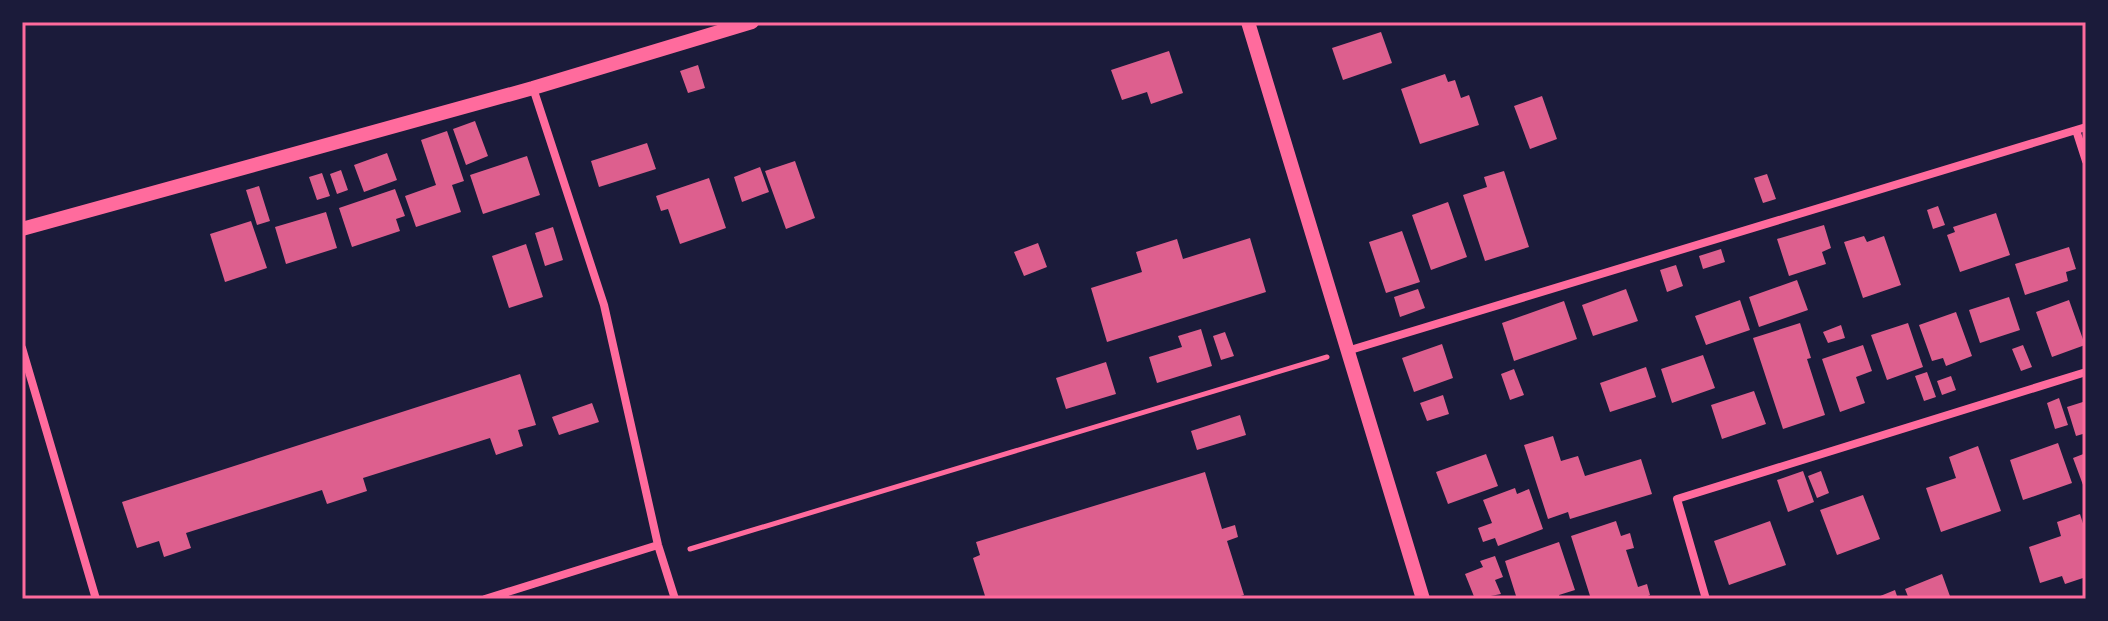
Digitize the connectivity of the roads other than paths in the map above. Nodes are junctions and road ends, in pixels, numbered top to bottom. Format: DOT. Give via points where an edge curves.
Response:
graph roads {
  1 [pos="752,22"];
  2 [pos="1248,22"];
  3 [pos="533,88"];
  4 [pos="2081,129"];
  5 [pos="2086,161"];
  6 [pos="22,229"];
  7 [pos="22,348"];
  8 [pos="1347,351"];
  9 [pos="2086,372"];
  10 [pos="658,545"];
  11 [pos="96,599"];
  12 [pos="485,599"];
  13 [pos="675,599"];
  14 [pos="1423,599"];
  15 [pos="1706,599"];
  1 -- 3 [label="street"];
  2 -- 8 [label="street"];
  3 -- 6 [label="street"];
  3 -- 10 [label="street" via="604,305"];
  4 -- 5 [label="street"];
  4 -- 8 [label="street"];
  7 -- 11 [label="street"];
  8 -- 14 [label="street"];
  9 -- 15 [label="street" via="1677,499"];
  10 -- 12 [label="street"];
  10 -- 13 [label="street"];
}
